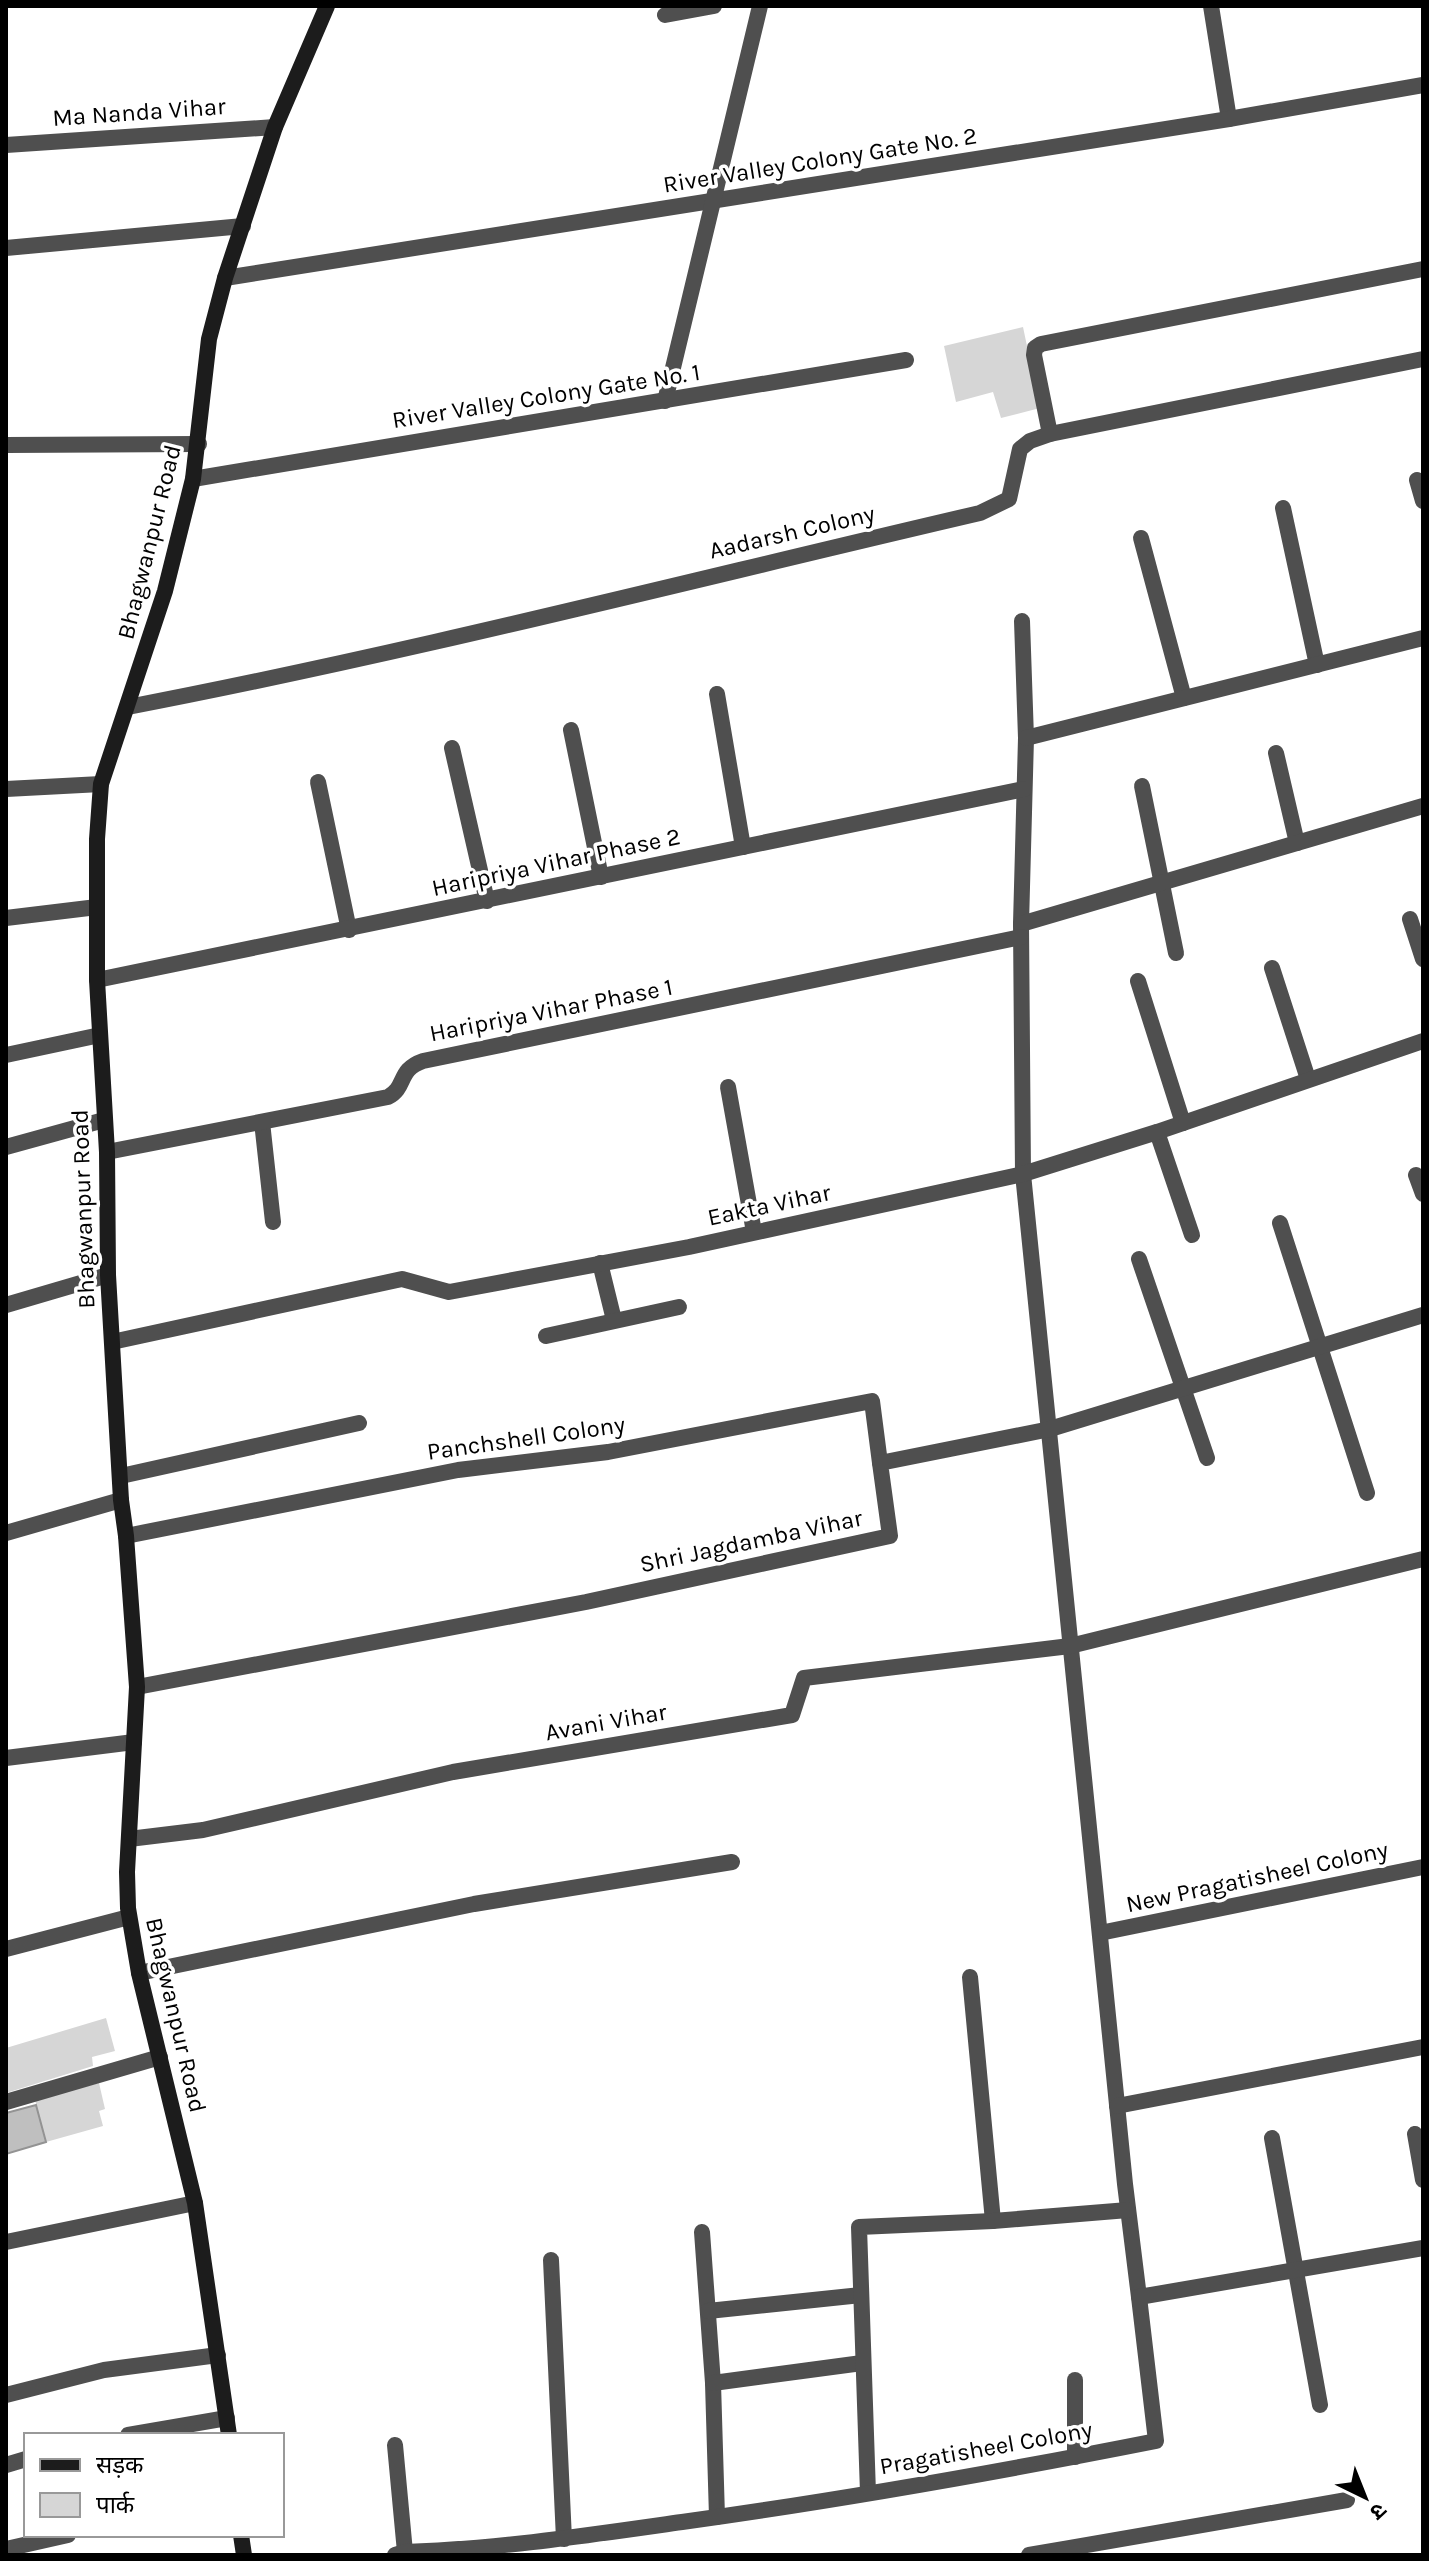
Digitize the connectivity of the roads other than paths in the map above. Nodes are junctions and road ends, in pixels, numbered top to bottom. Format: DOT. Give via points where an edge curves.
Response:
graph roads {
  1 [pos="714,6"];
  2 [pos="760,6"];
  3 [pos="1211,6"];
  4 [pos="332,7"];
  5 [pos="665,15"];
  6 [pos="1423,85"];
  7 [pos="1229,119"];
  8 [pos="275,127"];
  9 [pos="6,145"];
  10 [pos="713,201"];
  11 [pos="243,226"];
  12 [pos="6,248"];
  13 [pos="1423,269"];
  14 [pos="225,278"];
  15 [pos="1423,359"];
  16 [pos="906,360"];
  17 [pos="665,401"];
  18 [pos="1050,434"];
  19 [pos="199,444"];
  20 [pos="6,445"];
  21 [pos="193,479"];
  22 [pos="1417,480"];
  23 [pos="1423,501"];
  24 [pos="1283,508"];
  25 [pos="1141,538"];
  26 [pos="1022,621"];
  27 [pos="1423,638"];
  28 [pos="1317,665"];
  29 [pos="717,694"];
  30 [pos="1184,698"];
  31 [pos="128,707"];
  32 [pos="571,730"];
  33 [pos="1026,738"];
  34 [pos="452,748"];
  35 [pos="1276,753"];
  36 [pos="318,782"];
  37 [pos="101,784"];
  38 [pos="1142,786"];
  39 [pos="6,789"];
  40 [pos="1024,789"];
  41 [pos="1423,806"];
  42 [pos="1297,843"];
  43 [pos="743,847"];
  44 [pos="601,877"];
  45 [pos="1162,883"];
  46 [pos="487,901"];
  47 [pos="97,907"];
  48 [pos="6,918"];
  49 [pos="1410,919"];
  50 [pos="349,930"];
  51 [pos="1021,930"];
  52 [pos="1176,953"];
  53 [pos="1423,959"];
  54 [pos="1272,968"];
  55 [pos="97,980"];
  56 [pos="1138,981"];
  57 [pos="100,1035"];
  58 [pos="1423,1041"];
  59 [pos="6,1055"];
  60 [pos="1308,1079"];
  61 [pos="728,1087"];
  62 [pos="104,1120"];
  63 [pos="262,1122"];
  64 [pos="1183,1123"];
  65 [pos="1157,1132"];
  66 [pos="6,1147"];
  67 [pos="107,1152"];
  68 [pos="1023,1174"];
  69 [pos="1416,1175"];
  70 [pos="1423,1194"];
  71 [pos="273,1222"];
  72 [pos="1280,1223"];
  73 [pos="754,1232"];
  74 [pos="1192,1235"];
  75 [pos="1139,1259"];
  76 [pos="600,1263"];
  77 [pos="108,1275"];
  78 [pos="6,1305"];
  79 [pos="679,1307"];
  80 [pos="1423,1315"];
  81 [pos="614,1320"];
  82 [pos="546,1336"];
  83 [pos="112,1342"];
  84 [pos="1320,1346"];
  85 [pos="1183,1388"];
  86 [pos="359,1423"];
  87 [pos="1050,1429"];
  88 [pos="1207,1458"];
  89 [pos="880,1463"];
  90 [pos="121,1476"];
  91 [pos="1367,1493"];
  92 [pos="121,1500"];
  93 [pos="6,1533"];
  94 [pos="126,1536"];
  95 [pos="1423,1559"];
  96 [pos="1070,1646"];
  97 [pos="137,1687"];
  98 [pos="134,1742"];
  99 [pos="6,1758"];
  100 [pos="129,1839"];
  101 [pos="732,1862"];
  102 [pos="1423,1867"];
  103 [pos="129,1917"];
  104 [pos="1100,1933"];
  105 [pos="6,1949"];
  106 [pos="139,1973"];
  107 [pos="970,1977"];
  108 [pos="1423,2047"];
  109 [pos="160,2057"];
  110 [pos="6,2102"];
  111 [pos="1117,2106"];
  112 [pos="1415,2134"];
  113 [pos="1272,2138"];
  114 [pos="1423,2180"];
  115 [pos="195,2203"];
  116 [pos="1128,2210"];
  117 [pos="993,2221"];
  118 [pos="702,2232"];
  119 [pos="6,2242"];
  120 [pos="1423,2248"];
  121 [pos="551,2260"];
  122 [pos="1297,2270"];
  123 [pos="861,2295"];
  124 [pos="1139,2297"];
  125 [pos="708,2311"];
  126 [pos="218,2355"];
  127 [pos="862,2363"];
  128 [pos="1075,2380"];
  129 [pos="713,2383"];
  130 [pos="6,2395"];
  131 [pos="1320,2405"];
  132 [pos="227,2418"];
  133 [pos="140,2433"];
  134 [pos="229,2433"];
  135 [pos="395,2445"];
  136 [pos="1075,2457"];
  137 [pos="868,2493"];
  138 [pos="1347,2500"];
  139 [pos="717,2517"];
  140 [pos="59,2537"];
  141 [pos="564,2539"];
  142 [pos="6,2549"];
  143 [pos="400,2553"];
  144 [pos="1029,2555"];
  1 -- 5 [label="street"];
  2 -- 10 [label="street"];
  3 -- 7 [label="street"];
  4 -- 8 [label="street, Bhagwanpur Road"];
  6 -- 7 [label="street, River Valley Colony Gate No. 2"];
  7 -- 10 [label="street, River Valley Colony Gate No. 2"];
  8 -- 9 [label="street, Ma Nanda Vihar"];
  8 -- 11 [label="street, Bhagwanpur Road"];
  10 -- 14 [label="street, River Valley Colony Gate No. 2"];
  10 -- 17 [label="street"];
  11 -- 12 [label="street"];
  11 -- 14 [label="street, Bhagwanpur Road"];
  13 -- 18 [label="street" via="1041,344 1034,355"];
  14 -- 19 [label="street, Bhagwanpur Road" via="209,339"];
  15 -- 18 [label="street, Aadarsh Colony"];
  16 -- 17 [label="street, River Valley Colony Gate No. 1"];
  17 -- 21 [label="street, River Valley Colony Gate No. 1"];
  18 -- 31 [label="street, Aadarsh Colony" via="1020,449 1009,499 980,513 501,627"];
  19 -- 20 [label="street"];
  19 -- 21 [label="street, Bhagwanpur Road"];
  21 -- 31 [label="street, Bhagwanpur Road"];
  22 -- 23 [label="street"];
  24 -- 28 [label="street"];
  25 -- 30 [label="street"];
  26 -- 33 [label="street"];
  27 -- 28 [label="street"];
  28 -- 30 [label="street"];
  29 -- 43 [label="street"];
  30 -- 33 [label="street"];
  31 -- 37 [label="street, Bhagwanpur Road"];
  32 -- 44 [label="street"];
  33 -- 40 [label="street"];
  34 -- 46 [label="street"];
  35 -- 42 [label="street"];
  36 -- 50 [label="street"];
  37 -- 39 [label="street"];
  37 -- 47 [label="street, Bhagwanpur Road"];
  38 -- 45 [label="street"];
  40 -- 43 [label="street, Haripriya Vihar Phase 2"];
  40 -- 51 [label="street"];
  41 -- 42 [label="street, Haripriya Vihar Phase 1"];
  42 -- 45 [label="street, Haripriya Vihar Phase 1"];
  43 -- 44 [label="street, Haripriya Vihar Phase 2"];
  44 -- 46 [label="street, Haripriya Vihar Phase 2"];
  45 -- 51 [label="street, Haripriya Vihar Phase 1"];
  45 -- 52 [label="street"];
  46 -- 50 [label="street, Haripriya Vihar Phase 2"];
  47 -- 48 [label="street"];
  47 -- 55 [label="street, Bhagwanpur Road"];
  49 -- 53 [label="street"];
  50 -- 55 [label="street, Haripriya Vihar Phase 2"];
  51 -- 63 [label="street, Haripriya Vihar Phase 1" via="423,1061 407,1069 396,1093 388,1097"];
  51 -- 68 [label="street"];
  54 -- 60 [label="street"];
  55 -- 57 [label="street, Bhagwanpur Road"];
  56 -- 64 [label="street"];
  57 -- 59 [label="street"];
  57 -- 62 [label="street, Bhagwanpur Road"];
  58 -- 60 [label="street, Eakta Vihar"];
  60 -- 64 [label="street, Eakta Vihar"];
  61 -- 73 [label="street"];
  62 -- 66 [label="street"];
  62 -- 67 [label="street, Bhagwanpur Road"];
  63 -- 67 [label="street, Haripriya Vihar Phase 1"];
  63 -- 71 [label="street"];
  64 -- 65 [label="street, Eakta Vihar"];
  65 -- 68 [label="street, Eakta Vihar"];
  65 -- 74 [label="street"];
  67 -- 77 [label="street, Bhagwanpur Road"];
  68 -- 73 [label="street, Eakta Vihar"];
  68 -- 87 [label="street"];
  69 -- 70 [label="street"];
  72 -- 84 [label="street"];
  73 -- 76 [label="street, Eakta Vihar"];
  75 -- 85 [label="street"];
  76 -- 81 [label="street"];
  76 -- 83 [label="street, Eakta Vihar" via="449,1292 402,1279"];
  77 -- 78 [label="street"];
  77 -- 83 [label="street, Bhagwanpur Road"];
  79 -- 81 [label="street"];
  80 -- 84 [label="street"];
  81 -- 82 [label="street"];
  83 -- 90 [label="street, Bhagwanpur Road"];
  84 -- 85 [label="street"];
  84 -- 91 [label="street"];
  85 -- 87 [label="street"];
  85 -- 88 [label="street"];
  86 -- 90 [label="street"];
  87 -- 89 [label="street"];
  87 -- 96 [label="street"];
  89 -- 94 [label="street, Panchshell Colony" via="872,1401 608,1452 442,1473"];
  89 -- 97 [label="street, Shri Jagdamba Vihar" via="890,1536 586,1602"];
  90 -- 92 [label="street, Bhagwanpur Road"];
  92 -- 93 [label="street"];
  92 -- 94 [label="street, Bhagwanpur Road"];
  94 -- 97 [label="street, Bhagwanpur Road"];
  95 -- 96 [label="street"];
  96 -- 100 [label="street, Avani Vihar" via="804,1678 792,1715 453,1772 203,1830"];
  96 -- 104 [label="street"];
  97 -- 98 [label="street, Bhagwanpur Road"];
  98 -- 99 [label="street"];
  98 -- 100 [label="street, Bhagwanpur Road"];
  100 -- 103 [label="street, Bhagwanpur Road"];
  101 -- 106 [label="street" via="474,1904"];
  102 -- 104 [label="street, New Pragatisheel Colony"];
  103 -- 105 [label="street"];
  103 -- 106 [label="street, Bhagwanpur Road"];
  104 -- 111 [label="street"];
  106 -- 109 [label="street, Bhagwanpur Road"];
  107 -- 117 [label="street"];
  108 -- 111 [label="street"];
  109 -- 110 [label="street"];
  109 -- 115 [label="street, Bhagwanpur Road"];
  111 -- 116 [label="street"];
  112 -- 114 [label="street"];
  113 -- 122 [label="street"];
  115 -- 119 [label="street"];
  115 -- 126 [label="street, Bhagwanpur Road"];
  116 -- 117 [label="street"];
  116 -- 124 [label="street"];
  117 -- 123 [label="street" via="859,2227"];
  118 -- 125 [label="street"];
  120 -- 122 [label="street"];
  121 -- 141 [label="street"];
  122 -- 124 [label="street"];
  122 -- 131 [label="street"];
  123 -- 125 [label="street"];
  123 -- 127 [label="street"];
  124 -- 136 [label="street, Pragatisheel Colony" via="1156,2441"];
  125 -- 129 [label="street"];
  126 -- 130 [label="street" via="104,2370"];
  126 -- 132 [label="street, Bhagwanpur Road"];
  127 -- 129 [label="street"];
  127 -- 137 [label="street"];
  128 -- 136 [label="street"];
  129 -- 139 [label="street"];
  132 -- 133 [label="street"];
  132 -- 134 [label="street, Bhagwanpur Road"];
  135 -- 143 [label="street"];
  136 -- 137 [label="street, Pragatisheel Colony"];
  137 -- 139 [label="street, Pragatisheel Colony"];
  138 -- 144 [label="street"];
  139 -- 141 [label="street, Pragatisheel Colony"];
  140 -- 142 [label="street"];
  141 -- 143 [label="street, Pragatisheel Colony"];
}
